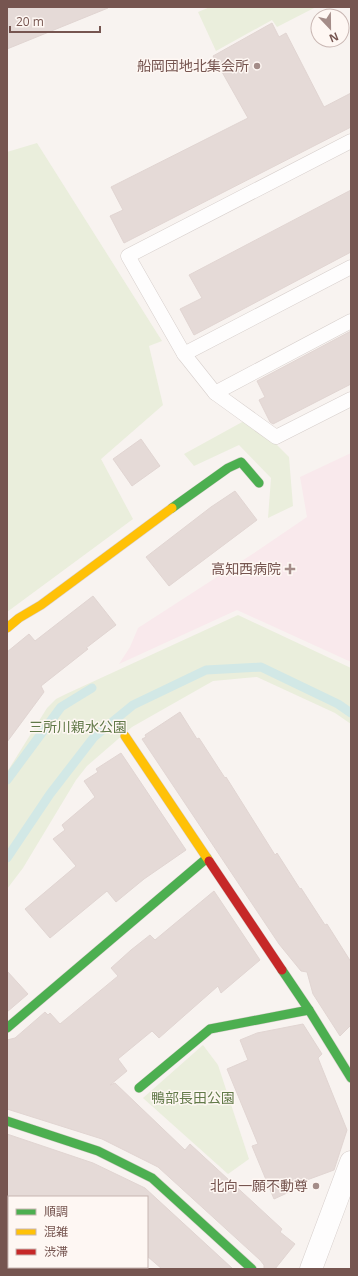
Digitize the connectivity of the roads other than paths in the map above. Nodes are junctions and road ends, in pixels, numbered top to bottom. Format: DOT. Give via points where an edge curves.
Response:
graph roads {
  1 [pos="351,141"];
  2 [pos="351,267"];
  3 [pos="351,321"];
  4 [pos="184,354"];
  5 [pos="215,393"];
  6 [pos="351,399"];
  7 [pos="259,483"];
  8 [pos="7,628"];
  9 [pos="125,736"];
  10 [pos="206,858"];
  11 [pos="309,1010"];
  12 [pos="7,1028"];
  13 [pos="351,1078"];
  14 [pos="139,1088"];
  15 [pos="7,1121"];
  16 [pos="351,1162"];
  17 [pos="252,1269"];
  18 [pos="311,1269"];
  1 -- 4 [label="lane" via="128,256"];
  2 -- 4 [label="lane"];
  3 -- 5 [label="lane"];
  4 -- 5 [label="lane"];
  5 -- 6 [label="lane" via="276,437"];
  7 -- 8 [label="street" via="241,462 228,468"];
  9 -- 10 [label="street"];
  10 -- 11 [label="street"];
  10 -- 12 [label="street"];
  11 -- 13 [label="street"];
  11 -- 14 [label="street" via="210,1029"];
  15 -- 17 [label="street" via="98,1151 152,1178"];
  16 -- 18 [label="street"];
}
